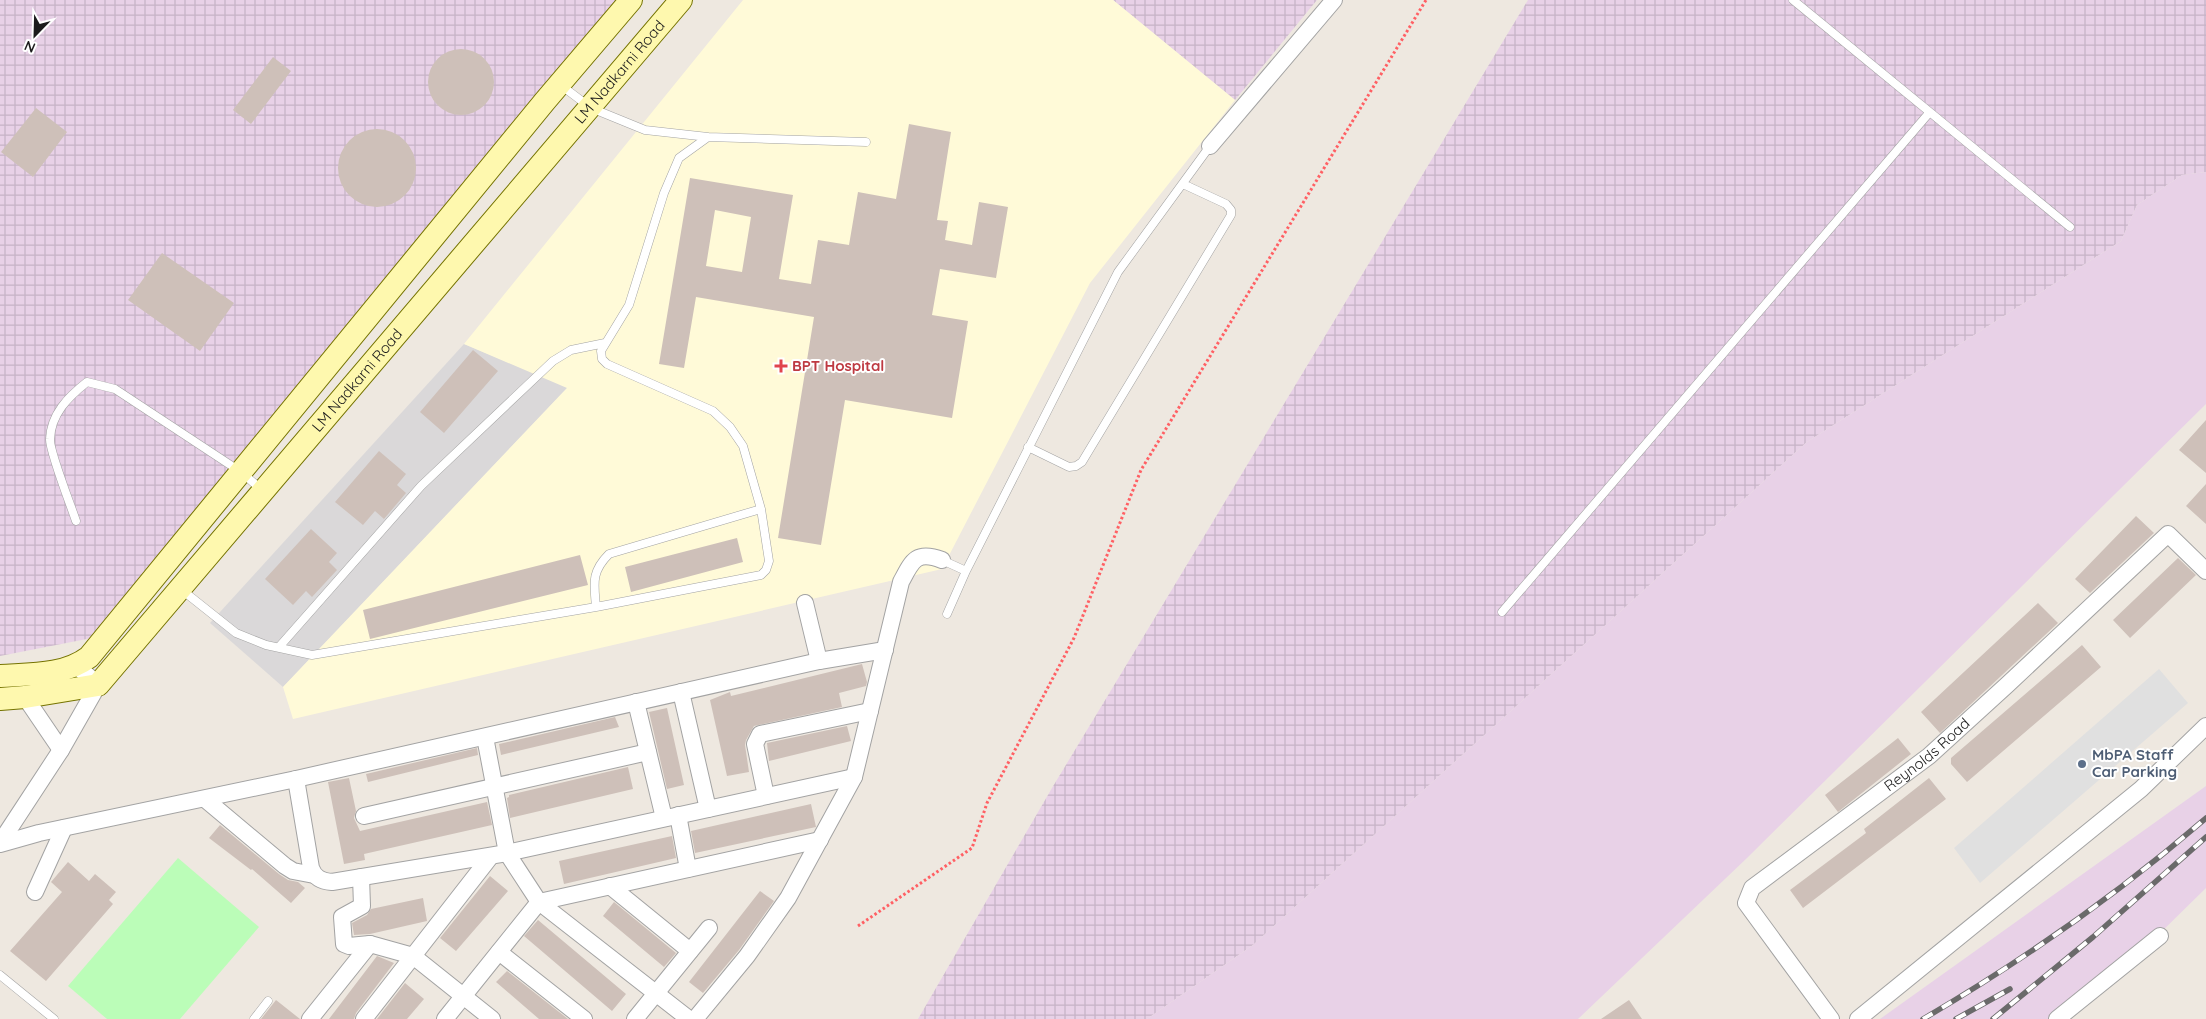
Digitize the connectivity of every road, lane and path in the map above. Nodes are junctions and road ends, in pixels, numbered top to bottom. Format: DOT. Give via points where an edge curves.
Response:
graph roads {
  1 [pos="631,0"];
  2 [pos="681,0"];
  3 [pos="1334,0"];
  4 [pos="1426,0"];
  5 [pos="1793,0"];
  6 [pos="560,84"];
  7 [pos="591,108"];
  8 [pos="1929,113"];
  9 [pos="708,137"];
  10 [pos="866,142"];
  11 [pos="1210,146"];
  12 [pos="1182,184"];
  13 [pos="2070,227"];
  14 [pos="605,343"];
  15 [pos="1028,447"];
  16 [pos="241,472"];
  17 [pos="264,491"];
  18 [pos="761,509"];
  19 [pos="76,521"];
  20 [pos="942,560"];
  21 [pos="966,571"];
  22 [pos="2206,571"];
  23 [pos="157,572"];
  24 [pos="179,588"];
  25 [pos="806,603"];
  26 [pos="596,607"];
  27 [pos="1502,612"];
  28 [pos="947,614"];
  29 [pos="279,647"];
  30 [pos="885,650"];
  31 [pos="819,661"];
  32 [pos="77,666"];
  33 [pos="0,676"];
  34 [pos="98,685"];
  35 [pos="681,692"];
  36 [pos="25,697"];
  37 [pos="0,698"];
  38 [pos="636,702"];
  39 [pos="870,711"];
  40 [pos="2206,726"];
  41 [pos="484,737"];
  42 [pos="60,750"];
  43 [pos="648,752"];
  44 [pos="854,777"];
  45 [pos="296,779"];
  46 [pos="494,787"];
  47 [pos="766,796"];
  48 [pos="205,799"];
  49 [pos="708,809"];
  50 [pos="364,816"];
  51 [pos="671,817"];
  52 [pos="64,828"];
  53 [pos="820,840"];
  54 [pos="0,844"];
  55 [pos="507,853"];
  56 [pos="490,856"];
  57 [pos="688,869"];
  58 [pos="314,875"];
  59 [pos="361,877"];
  60 [pos="610,886"];
  61 [pos="35,892"];
  62 [pos="539,902"];
  63 [pos="858,926"];
  64 [pos="709,928"];
  65 [pos="2160,936"];
  66 [pos="370,944"];
  67 [pos="690,951"];
  68 [pos="499,952"];
  69 [pos="413,956"];
  70 [pos="0,976"];
  71 [pos="656,994"];
  72 [pos="464,996"];
  73 [pos="268,1001"];
  74 [pos="54,1019"];
  75 [pos="254,1019"];
  76 [pos="310,1019"];
  77 [pos="364,1019"];
  78 [pos="445,1019"];
  79 [pos="492,1019"];
  80 [pos="584,1019"];
  81 [pos="635,1019"];
  82 [pos="689,1019"];
  83 [pos="695,1019"];
  84 [pos="1831,1019"];
  85 [pos="1858,1019"];
  86 [pos="2057,1019"];
  1 -- 6 [label="street"];
  2 -- 7 [label="street, LM Nadkarni Road"];
  3 -- 11 [label="street"];
  4 -- 63 [label="path" via="1140,470 1074,638 987,803 972,848"];
  5 -- 8 [label="lane"];
  6 -- 7 [label="lane"];
  6 -- 16 [label="street"];
  7 -- 9 [label="lane" via="645,130"];
  7 -- 17 [label="street, LM Nadkarni Road"];
  8 -- 13 [label="lane"];
  8 -- 27 [label="lane"];
  9 -- 10 [label="lane"];
  9 -- 14 [label="lane" via="679,158 664,194 629,305"];
  11 -- 12 [label="lane"];
  12 -- 15 [label="lane" via="1118,272"];
  12 -- 15 [label="lane" via="1226,204 1231,215 1082,462 1069,467"];
  14 -- 18 [label="lane" via="601,351 607,364 713,411 730,427 743,446"];
  14 -- 29 [label="lane" via="571,350 553,361 421,486"];
  15 -- 21 [label="lane"];
  16 -- 17 [label="lane"];
  16 -- 19 [label="lane" via="115,389 88,382 72,394 54,418 49,441"];
  16 -- 23 [label="street"];
  17 -- 24 [label="street, LM Nadkarni Road"];
  18 -- 26 [label="lane" via="609,554 599,564 594,578"];
  18 -- 26 [label="lane" via="770,561 761,575"];
  20 -- 21 [label="lane"];
  20 -- 30 [label="street" via="932,556 912,561 901,582"];
  21 -- 28 [label="lane"];
  22 -- 84 [label="street, Reynolds Road" via="2168,534 1928,756 1752,888 1746,903"];
  23 -- 24 [label="street"];
  23 -- 32 [label="street" via="115,627"];
  24 -- 29 [label="lane" via="236,633"];
  24 -- 34 [label="street, LM Nadkarni Road"];
  25 -- 31 [label="street"];
  26 -- 29 [label="lane" via="312,655"];
  30 -- 31 [label="street"];
  30 -- 39 [label="street"];
  31 -- 35 [label="street"];
  32 -- 33 [label="street"];
  32 -- 34 [label="street"];
  34 -- 36 [label="street"];
  34 -- 42 [label="street"];
  35 -- 38 [label="street"];
  35 -- 49 [label="street"];
  36 -- 37 [label="street"];
  36 -- 42 [label="street"];
  38 -- 41 [label="street"];
  38 -- 43 [label="street"];
  39 -- 44 [label="street"];
  39 -- 47 [label="street" via="760,734 755,744"];
  40 -- 85 [label="street" via="2141,789"];
  41 -- 45 [label="street"];
  41 -- 46 [label="street"];
  42 -- 54 [label="street"];
  43 -- 46 [label="street"];
  43 -- 51 [label="street"];
  44 -- 47 [label="street"];
  44 -- 53 [label="street"];
  45 -- 48 [label="street"];
  45 -- 58 [label="street"];
  46 -- 50 [label="street"];
  46 -- 55 [label="street"];
  47 -- 49 [label="street"];
  48 -- 52 [label="street"];
  48 -- 58 [label="street" via="285,866"];
  49 -- 51 [label="street"];
  51 -- 55 [label="street"];
  51 -- 57 [label="street"];
  52 -- 54 [label="street"];
  52 -- 61 [label="street"];
  53 -- 57 [label="street"];
  53 -- 83 [label="street" via="788,898 747,956"];
  55 -- 56 [label="street"];
  55 -- 62 [label="street"];
  56 -- 59 [label="street"];
  56 -- 69 [label="street"];
  57 -- 60 [label="street"];
  58 -- 59 [label="street" via="332,882"];
  59 -- 66 [label="street" via="363,904 342,918 344,944"];
  60 -- 62 [label="street"];
  60 -- 67 [label="street"];
  62 -- 68 [label="street"];
  62 -- 71 [label="street"];
  64 -- 67 [label="street"];
  65 -- 86 [label="street"];
  66 -- 69 [label="street"];
  66 -- 76 [label="street"];
  67 -- 71 [label="street"];
  68 -- 72 [label="street"];
  68 -- 80 [label="street"];
  69 -- 72 [label="street"];
  69 -- 77 [label="street"];
  70 -- 74 [label="lane"];
  71 -- 81 [label="street"];
  71 -- 82 [label="street"];
  72 -- 78 [label="street"];
  72 -- 79 [label="street"];
  73 -- 75 [label="lane"];
}
